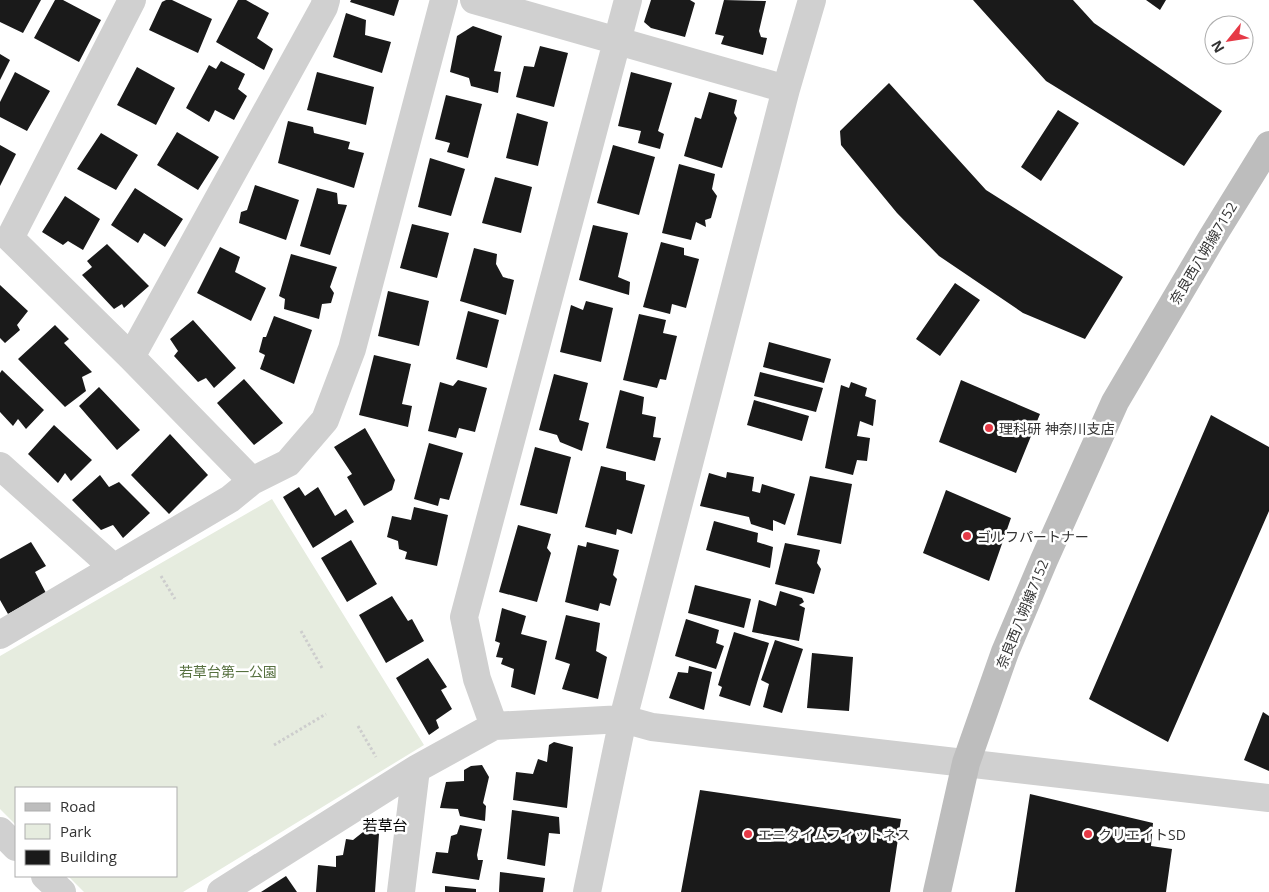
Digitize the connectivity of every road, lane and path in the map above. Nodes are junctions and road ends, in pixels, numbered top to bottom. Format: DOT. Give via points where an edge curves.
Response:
graph roads {
  1 [pos="132,0"];
  2 [pos="326,0"];
  3 [pos="444,0"];
  4 [pos="474,0"];
  5 [pos="628,0"];
  6 [pos="812,0"];
  7 [pos="617,40"];
  8 [pos="786,89"];
  9 [pos="1269,145"];
  10 [pos="131,357"];
  11 [pos="2,470"];
  12 [pos="252,481"];
  13 [pos="114,568"];
  14 [pos="301,631"];
  15 [pos="0,635"];
  16 [pos="322,668"];
  17 [pos="326,714"];
  18 [pos="622,719"];
  19 [pos="494,726"];
  20 [pos="274,745"];
  21 [pos="966,763"];
  22 [pos="416,769"];
  23 [pos="1269,798"];
  24 [pos="0,831"];
  25 [pos="15,846"];
  26 [pos="46,877"];
  27 [pos="62,892"];
  28 [pos="221,892"];
  29 [pos="401,892"];
  30 [pos="587,892"];
  31 [pos="938,892"];
  1 -- 10 [label="street" via="10,238"];
  2 -- 10 [label="street"];
  3 -- 12 [label="street" via="352,349 325,420 288,463"];
  4 -- 7 [label="street"];
  5 -- 7 [label="street"];
  6 -- 8 [label="street"];
  7 -- 8 [label="street"];
  7 -- 19 [label="street" via="464,617 476,679"];
  8 -- 18 [label="street"];
  9 -- 21 [label="street, 奈良西八朔線7152" via="1115,402 1005,652"];
  10 -- 12 [label="street"];
  11 -- 13 [label="street"];
  12 -- 13 [label="street" via="230,499"];
  13 -- 15 [label="street"];
  14 -- 16 [label="path"];
  17 -- 20 [label="path"];
  18 -- 19 [label="street"];
  18 -- 21 [label="street" via="652,727"];
  18 -- 30 [label="street"];
  19 -- 22 [label="street"];
  21 -- 23 [label="street"];
  21 -- 31 [label="street, 奈良西八朔線7152"];
  22 -- 28 [label="street"];
  22 -- 29 [label="street"];
  24 -- 25 [label="street"];
  26 -- 27 [label="street"];
}
